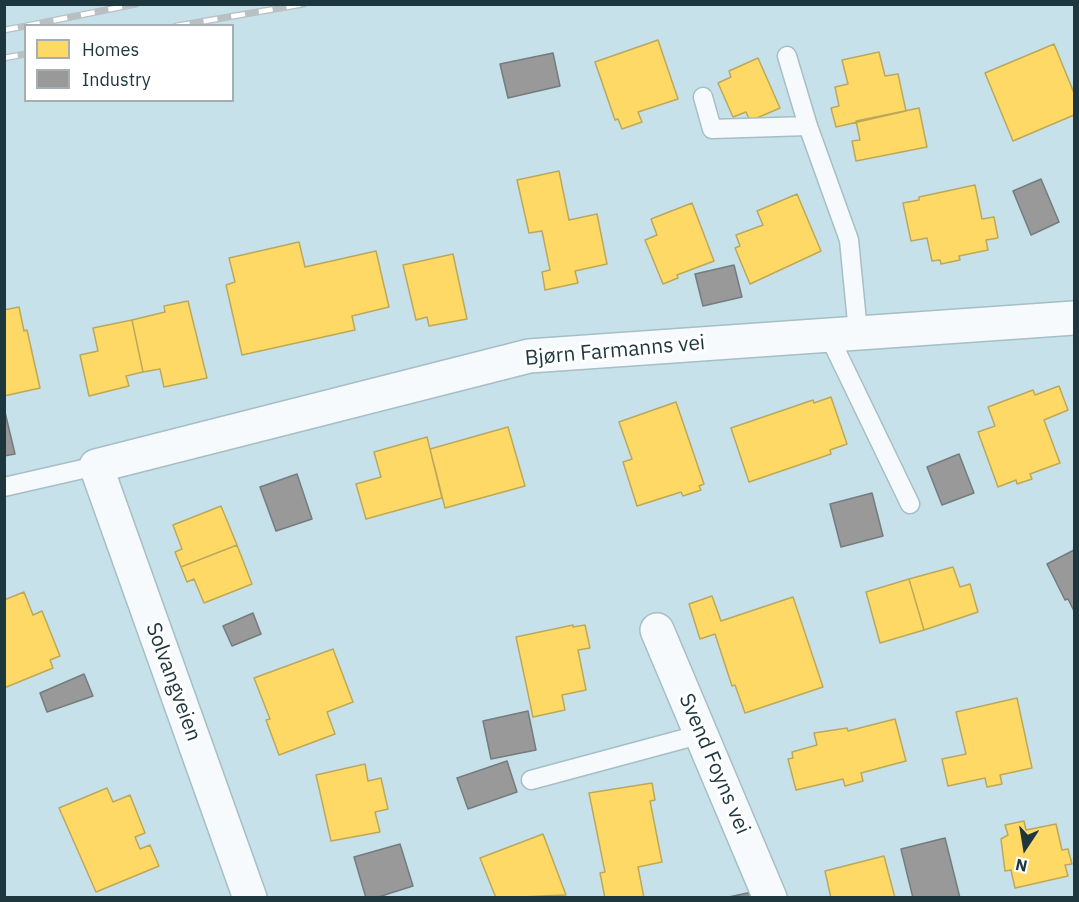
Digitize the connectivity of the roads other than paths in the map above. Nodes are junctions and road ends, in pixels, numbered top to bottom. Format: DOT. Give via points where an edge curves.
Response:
graph roads {
  1 [pos="787,56"];
  2 [pos="703,97"];
  3 [pos="808,126"];
  4 [pos="1074,318"];
  5 [pos="844,334"];
  6 [pos="96,466"];
  7 [pos="4,487"];
  8 [pos="910,504"];
  9 [pos="657,630"];
  10 [pos="702,734"];
  11 [pos="531,780"];
  12 [pos="250,897"];
  13 [pos="770,897"];
  1 -- 3 [label="lane"];
  2 -- 3 [label="lane" via="712,129"];
  3 -- 5 [label="lane" via="849,240"];
  4 -- 5 [label="street, Bjørn Farmanns vei"];
  5 -- 6 [label="street, Bjørn Farmanns vei" via="529,356"];
  5 -- 8 [label="lane"];
  6 -- 7 [label="lane"];
  6 -- 12 [label="street, Solvangveien"];
  9 -- 10 [label="street, Svend Foyns vei"];
  10 -- 11 [label="lane"];
  10 -- 13 [label="street, Svend Foyns vei"];
}
